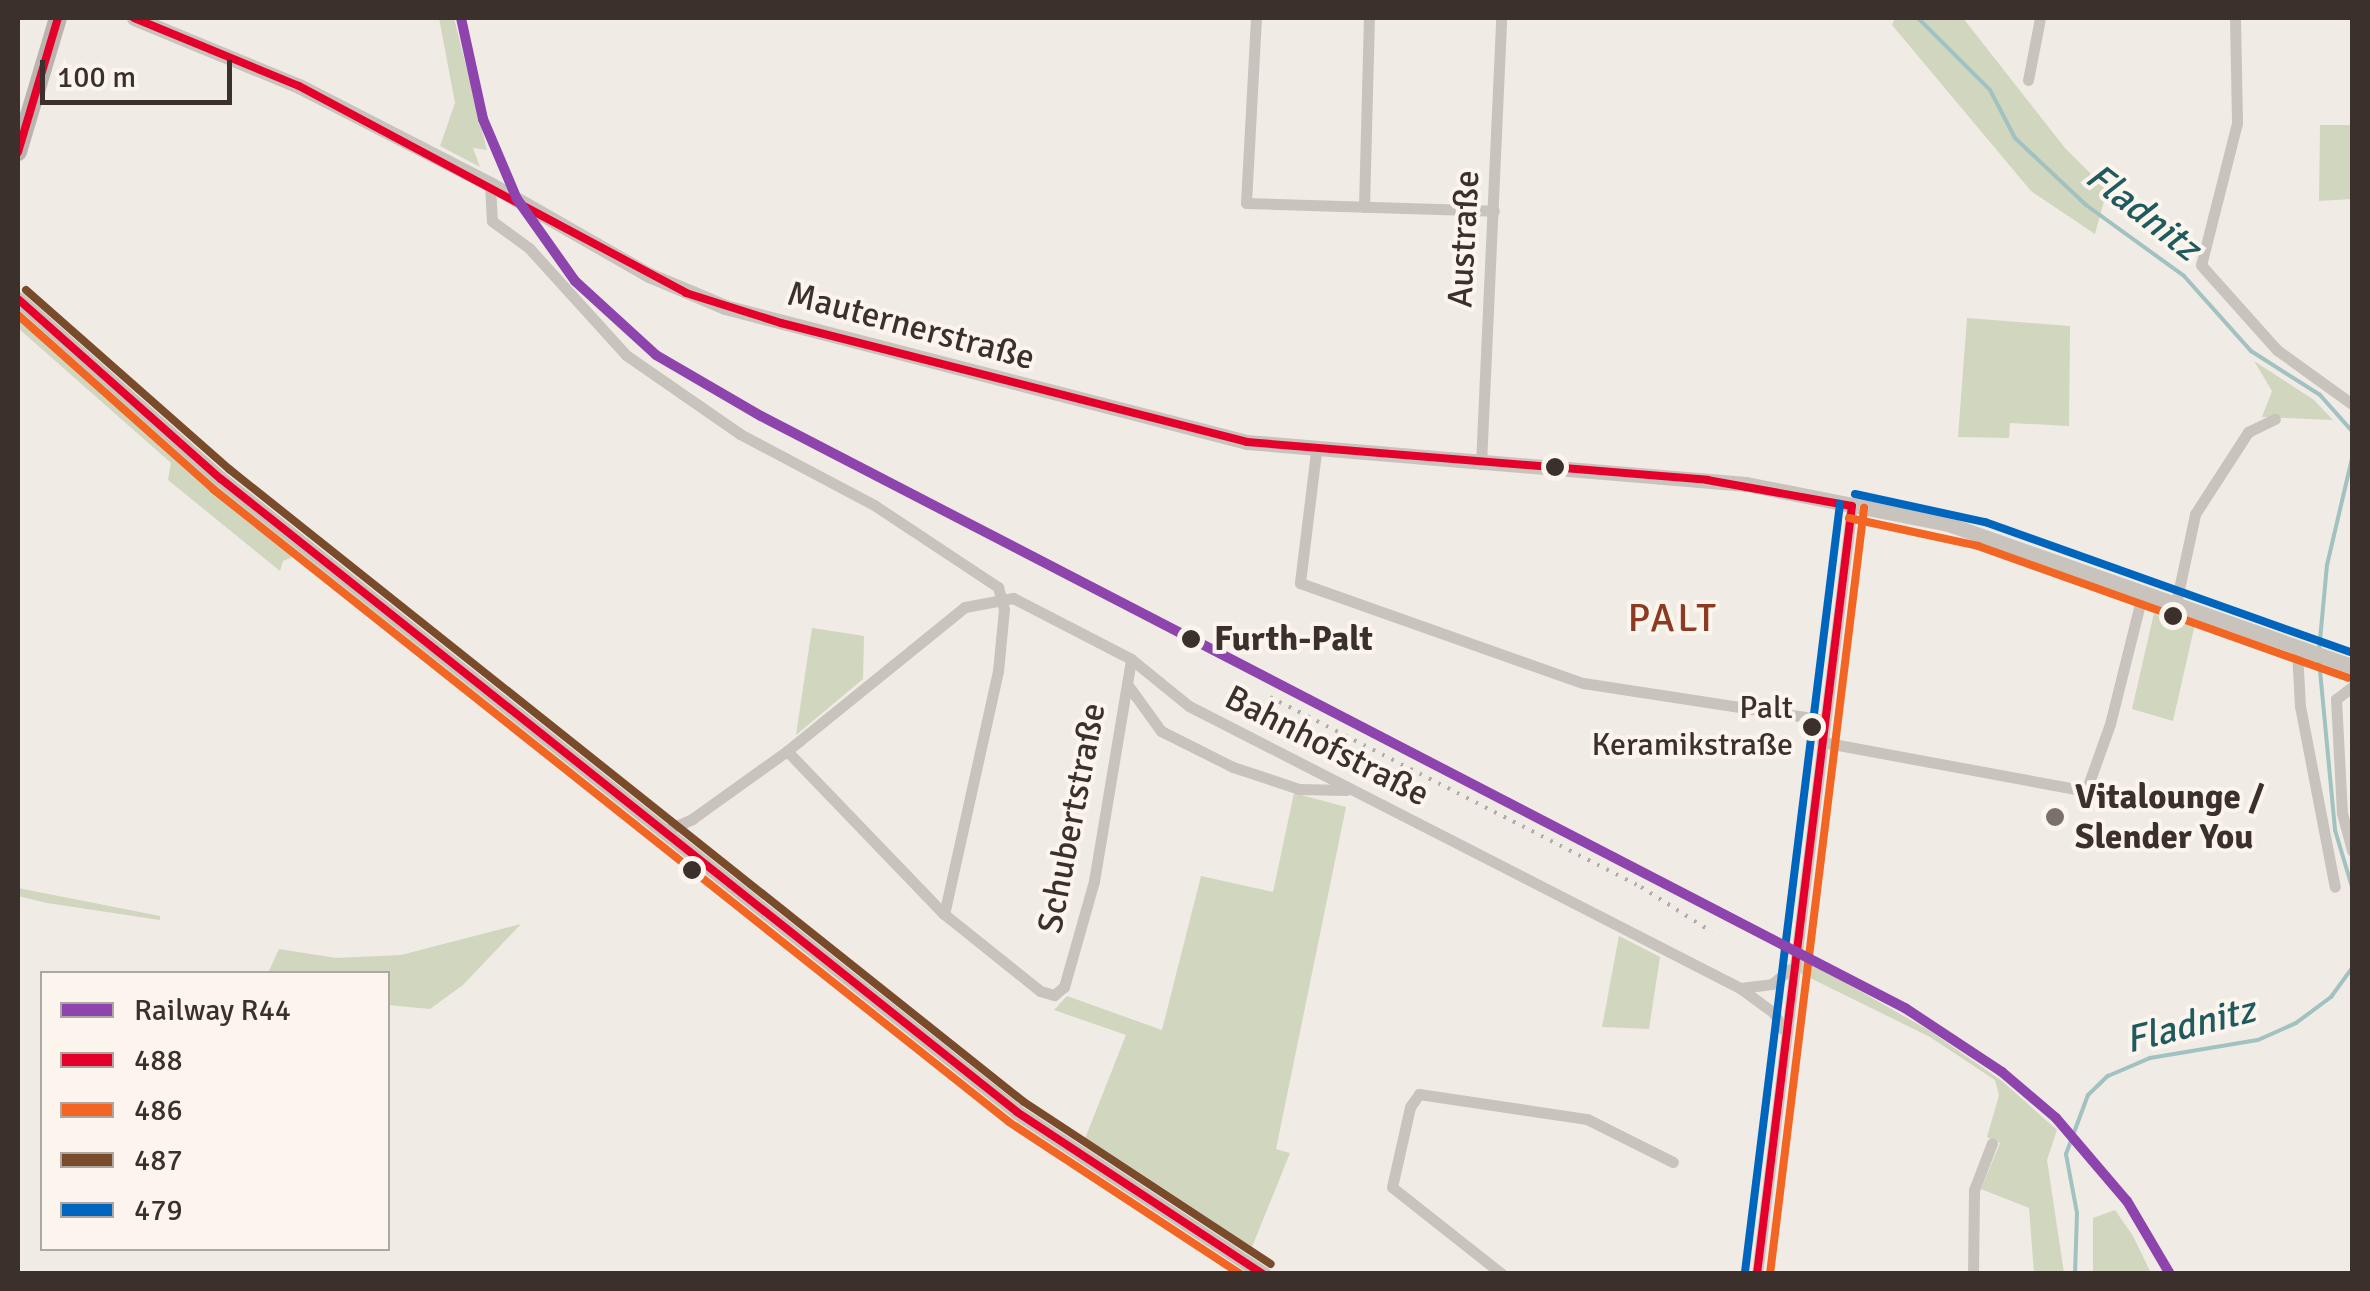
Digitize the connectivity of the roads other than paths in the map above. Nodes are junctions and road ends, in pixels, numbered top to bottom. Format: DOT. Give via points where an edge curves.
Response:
graph roads {
  1 [pos="58,18"];
  2 [pos="134,18"];
  3 [pos="1256,18"];
  4 [pos="1369,18"];
  5 [pos="1500,18"];
  6 [pos="2040,18"];
  7 [pos="2235,18"];
  8 [pos="2028,80"];
  9 [pos="18,152"];
  10 [pos="490,184"];
  11 [pos="1364,206"];
  12 [pos="1494,211"];
  13 [pos="18,299"];
  14 [pos="2352,404"];
  15 [pos="2275,419"];
  16 [pos="1316,452"];
  17 [pos="1482,464"];
  18 [pos="1852,506"];
  19 [pos="2142,592"];
  20 [pos="1001,596"];
  21 [pos="2176,603"];
  22 [pos="2297,651"];
  23 [pos="1131,660"];
  24 [pos="2352,666"];
  25 [pos="1127,684"];
  26 [pos="2352,687"];
  27 [pos="1825,720"];
  28 [pos="1822,742"];
  29 [pos="787,750"];
  30 [pos="1351,790"];
  31 [pos="662,832"];
  32 [pos="2352,851"];
  33 [pos="2334,887"];
  34 [pos="944,914"];
  35 [pos="1790,970"];
  36 [pos="1740,988"];
  37 [pos="1783,1029"];
  38 [pos="1992,1143"];
  39 [pos="1673,1162"];
  40 [pos="1264,1274"];
  41 [pos="1502,1274"];
  42 [pos="1757,1274"];
  43 [pos="1973,1274"];
  1 -- 9 [label="main road"];
  2 -- 10 [label="street, Mauternerstraße" via="299,86"];
  3 -- 11 [label="street" via="1246,203"];
  4 -- 11 [label="street"];
  5 -- 12 [label="street, Austraße"];
  6 -- 8 [label="street"];
  7 -- 14 [label="street" via="2237,123 2201,266 2277,350"];
  10 -- 16 [label="street, Mauternerstraße" via="649,275 724,306 1148,420"];
  10 -- 20 [label="street" via="492,222 528,248 626,355 740,434 983,572"];
  11 -- 12 [label="street"];
  12 -- 17 [label="street, Austraße"];
  13 -- 31 [label="street" via="221,479"];
  15 -- 21 [label="street" via="2248,432 2195,514"];
  16 -- 17 [label="street, Mauternerstraße"];
  16 -- 27 [label="street" via="1300,583 1584,683"];
  17 -- 18 [label="street, Mauternerstraße" via="1726,482"];
  18 -- 19 [label="street, Mauternerstraße" via="1960,528"];
  18 -- 27 [label="street"];
  19 -- 21 [label="street, Mauternerstraße"];
  19 -- 28 [label="street" via="2090,789"];
  20 -- 23 [label="street, Bahnhofstraße" via="1028,602"];
  20 -- 29 [label="street" via="946,620"];
  20 -- 34 [label="street" via="986,738"];
  21 -- 22 [label="street, Mauternerstraße"];
  22 -- 24 [label="street, Mauternerstraße"];
  22 -- 33 [label="street" via="2300,706"];
  23 -- 25 [label="street, Schubertstraße"];
  23 -- 30 [label="street, Bahnhofstraße" via="1190,706"];
  25 -- 30 [label="street" via="1161,731 1233,767 1299,789"];
  25 -- 34 [label="street, Schubertstraße" via="1094,881 1064,987 1054,994 1040,991"];
  26 -- 32 [label="street" via="2336,699 2342,813"];
  27 -- 28 [label="street"];
  28 -- 35 [label="street"];
  29 -- 31 [label="street" via="692,819"];
  29 -- 34 [label="street"];
  30 -- 36 [label="street, Bahnhofstraße"];
  31 -- 40 [label="street" via="1017,1112"];
  35 -- 36 [label="street" via="1772,984"];
  35 -- 37 [label="street"];
  36 -- 37 [label="street, Bahnhofstraße" via="1774,1012"];
  37 -- 42 [label="street"];
  38 -- 43 [label="street" via="1974,1190"];
  39 -- 41 [label="street" via="1588,1119 1419,1094 1410,1106 1392,1187"];
}
